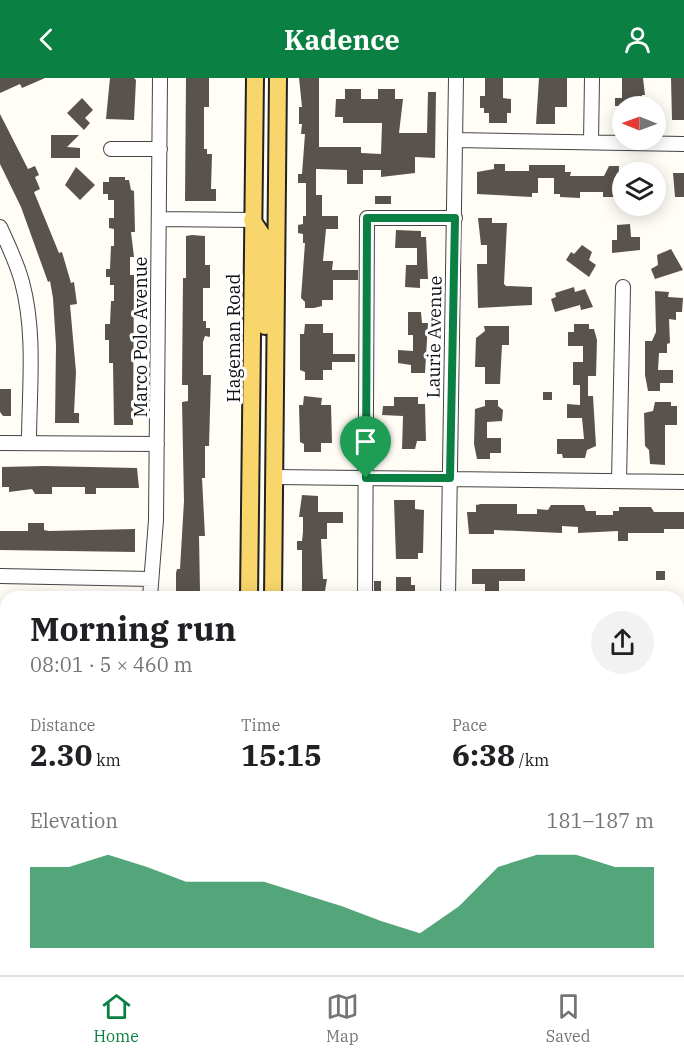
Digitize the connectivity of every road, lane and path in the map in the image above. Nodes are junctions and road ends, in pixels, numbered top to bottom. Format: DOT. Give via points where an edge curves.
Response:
graph roads {
  1 [pos="160,78"];
  2 [pos="255,78"];
  3 [pos="262,78"];
  4 [pos="278,78"];
  5 [pos="456,78"];
  6 [pos="592,78"];
  7 [pos="455,140"];
  8 [pos="591,142"];
  9 [pos="684,144"];
  10 [pos="111,149"];
  11 [pos="160,149"];
  12 [pos="277,189"];
  13 [pos="455,218"];
  14 [pos="159,219"];
  15 [pos="252,220"];
  16 [pos="0,227"];
  17 [pos="622,287"];
  18 [pos="253,344"];
  19 [pos="275,367"];
  20 [pos="0,443"];
  21 [pos="29,443"];
  22 [pos="157,444"];
  23 [pos="275,477"];
  24 [pos="366,478"];
  25 [pos="450,478"];
  26 [pos="619,481"];
  27 [pos="684,482"];
  28 [pos="0,576"];
  29 [pos="151,579"];
  30 [pos="150,591"];
  31 [pos="249,591"];
  32 [pos="273,591"];
  33 [pos="365,591"];
  34 [pos="448,591"];
  1 -- 11 [label="street, Marco Polo Avenue"];
  2 -- 15 [label="main road, Hageman Road"];
  3 -- 12 [label="main road" via="264,178"];
  4 -- 12 [label="main road"];
  5 -- 7 [label="street, Laurie Avenue"];
  6 -- 8 [label="street"];
  7 -- 8 [label="street"];
  7 -- 13 [label="street, Laurie Avenue"];
  8 -- 9 [label="street"];
  10 -- 11 [label="street"];
  11 -- 14 [label="street, Marco Polo Avenue"];
  12 -- 19 [label="main road"];
  13 -- 24 [label="street" via="367,218"];
  13 -- 25 [label="street, Laurie Avenue"];
  14 -- 15 [label="street"];
  14 -- 22 [label="street, Marco Polo Avenue"];
  15 -- 18 [label="main road, Hageman Road"];
  15 -- 19 [label="main road" via="264,238 265,328"];
  16 -- 21 [label="street" via="27,304"];
  17 -- 26 [label="street"];
  18 -- 23 [label="main road" via="262,379 263,467"];
  18 -- 31 [label="main road, Hageman Road"];
  19 -- 23 [label="main road"];
  20 -- 21 [label="street"];
  21 -- 22 [label="street"];
  22 -- 29 [label="street, Marco Polo Avenue"];
  23 -- 24 [label="street"];
  23 -- 32 [label="main road"];
  24 -- 25 [label="street"];
  24 -- 33 [label="street"];
  25 -- 26 [label="street"];
  25 -- 34 [label="street, Laurie Avenue"];
  26 -- 27 [label="street"];
  28 -- 29 [label="street"];
  29 -- 30 [label="street, Marco Polo Avenue"];
}
